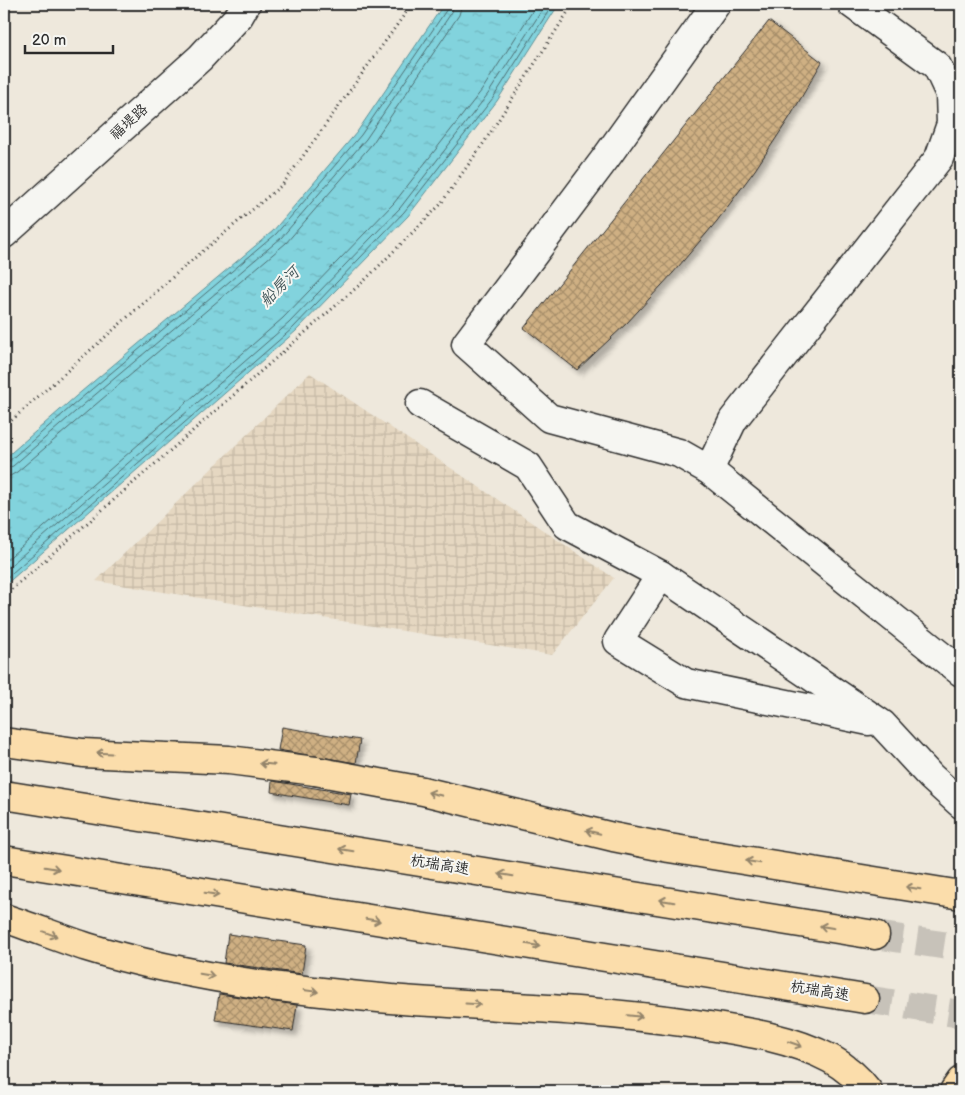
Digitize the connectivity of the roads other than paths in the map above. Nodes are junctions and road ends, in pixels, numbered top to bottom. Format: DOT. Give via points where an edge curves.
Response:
graph roads {
  1 [pos="246,4"];
  2 [pos="716,4"];
  3 [pos="852,4"];
  4 [pos="4,234"];
  5 [pos="420,404"];
  6 [pos="709,470"];
  7 [pos="661,575"];
  8 [pos="961,672"];
  9 [pos="882,724"];
  10 [pos="4,742"];
  11 [pos="4,795"];
  12 [pos="961,804"];
  13 [pos="4,860"];
  14 [pos="961,895"];
  15 [pos="4,918"];
  16 [pos="875,934"];
  17 [pos="865,999"];
  18 [pos="961,1081"];
  19 [pos="868,1091"];
  20 [pos="954,1091"];
  1 -- 4 [label="street, 福堤路" via="200,58"];
  2 -- 6 [label="street" via="466,344 549,418 679,452"];
  3 -- 6 [label="street" via="937,66 950,94 951,124 939,158 733,420"];
  5 -- 7 [label="street" via="528,466 567,525"];
  6 -- 8 [label="street"];
  7 -- 9 [label="street"];
  7 -- 9 [label="street" via="618,641 686,683"];
  9 -- 12 [label="street"];
  14 -- 10 [label="main road, one-way" via="669,848 423,791 315,771 220,760 83,752"];
  16 -- 11 [label="main road, 杭瑞高速, one-way"];
  13 -- 17 [label="main road, 杭瑞高速, one-way"];
  15 -- 19 [label="main road, one-way" via="131,960 263,985 380,999 599,1012 743,1031 820,1054 843,1066"];
  18 -- 20 [label="main road"];
}
